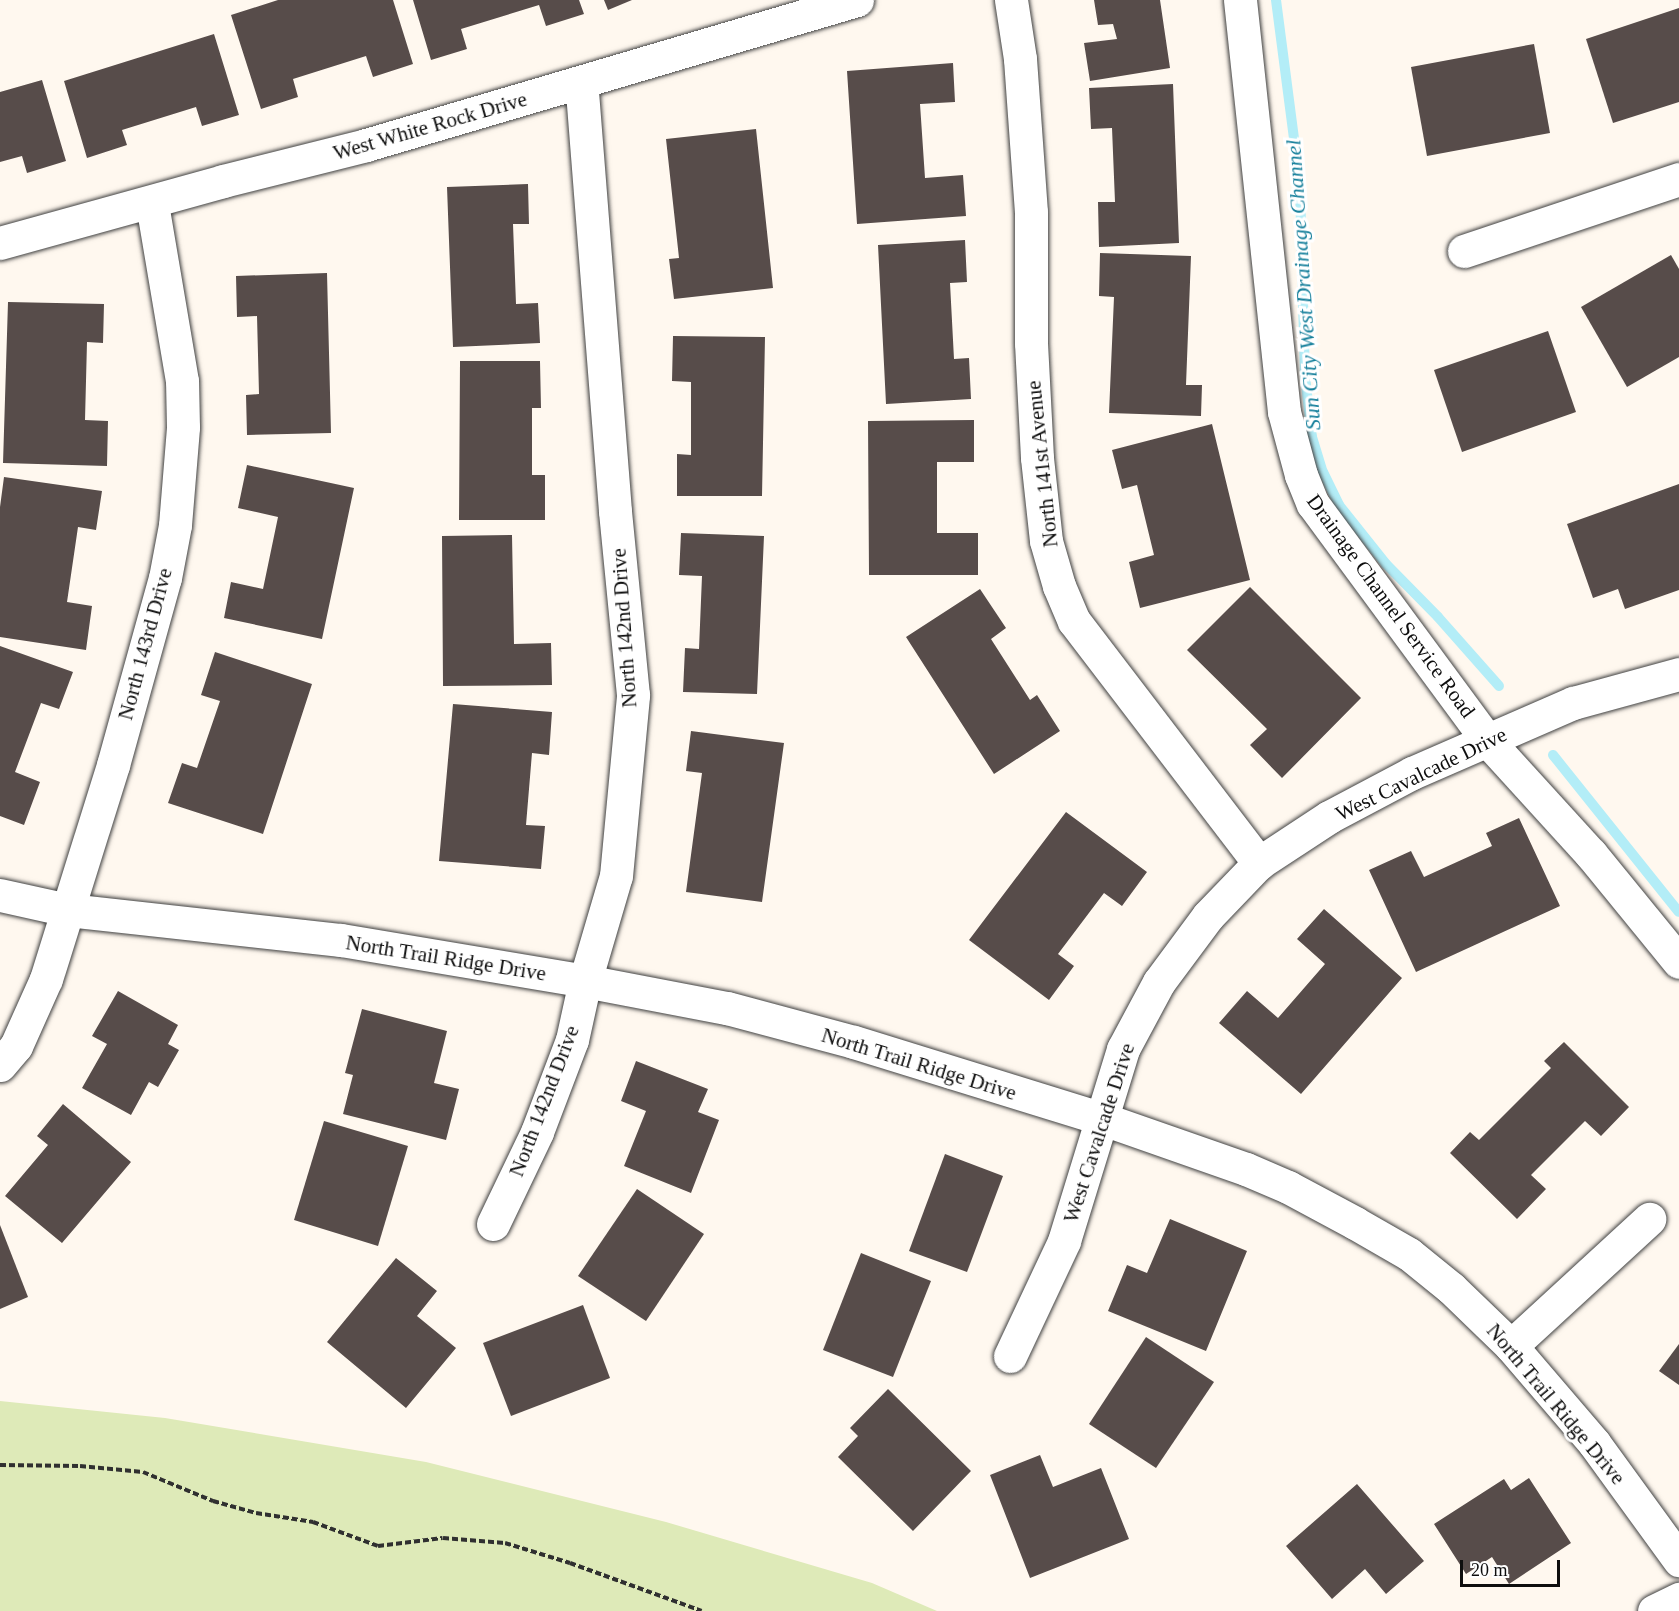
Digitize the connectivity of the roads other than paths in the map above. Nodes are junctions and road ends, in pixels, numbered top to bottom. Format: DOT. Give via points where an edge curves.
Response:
graph roads {
  1 [pos="857,0"];
  2 [pos="1011,0"];
  3 [pos="1240,0"];
  4 [pos="581,83"];
  5 [pos="1679,178"];
  6 [pos="152,203"];
  7 [pos="0,243"];
  8 [pos="1464,250"];
  9 [pos="1679,674"];
  10 [pos="1492,739"];
  11 [pos="1259,862"];
  12 [pos="0,895"];
  13 [pos="68,910"];
  14 [pos="1679,962"];
  15 [pos="585,981"];
  16 [pos="0,1065"];
  17 [pos="1102,1119"];
  18 [pos="1649,1219"];
  19 [pos="493,1224"];
  20 [pos="1511,1346"];
  21 [pos="1010,1356"];
  22 [pos="1679,1560"];
  23 [pos="1679,1599"];
  24 [pos="1654,1611"];
  1 -- 4 [label="street, West White Rock Drive"];
  2 -- 11 [label="street, North 141st Avenue" via="1020,59 1031,212 1031,343 1046,541 1074,621"];
  3 -- 10 [label="street, Drainage Channel Service Road" via="1284,412 1301,475 1319,513"];
  4 -- 6 [label="street, West White Rock Drive"];
  4 -- 15 [label="street, North 142nd Drive" via="633,695 616,876"];
  5 -- 8 [label="street"];
  6 -- 7 [label="street, West White Rock Drive"];
  6 -- 13 [label="street, North 143rd Drive" via="182,381 178,496 165,578"];
  9 -- 10 [label="street, West Cavalcade Drive" via="1573,703"];
  10 -- 11 [label="street, West Cavalcade Drive" via="1412,773"];
  10 -- 14 [label="street, Drainage Channel Service Road"];
  11 -- 17 [label="street, West Cavalcade Drive" via="1208,916 1159,982 1123,1049"];
  12 -- 13 [label="street, North Trail Ridge Drive"];
  13 -- 15 [label="street, North Trail Ridge Drive" via="340,940"];
  13 -- 16 [label="street, North 143rd Drive" via="31,1016 16,1046"];
  15 -- 17 [label="street, North Trail Ridge Drive" via="727,1008"];
  15 -- 19 [label="street, North 142nd Drive" via="572,1040 549,1101"];
  17 -- 20 [label="street, North Trail Ridge Drive" via="1246,1169 1355,1223 1409,1254"];
  17 -- 21 [label="street, West Cavalcade Drive" via="1064,1241"];
  18 -- 20 [label="street"];
  20 -- 22 [label="street, North Trail Ridge Drive" via="1594,1443"];
  23 -- 24 [label="street"];
}
